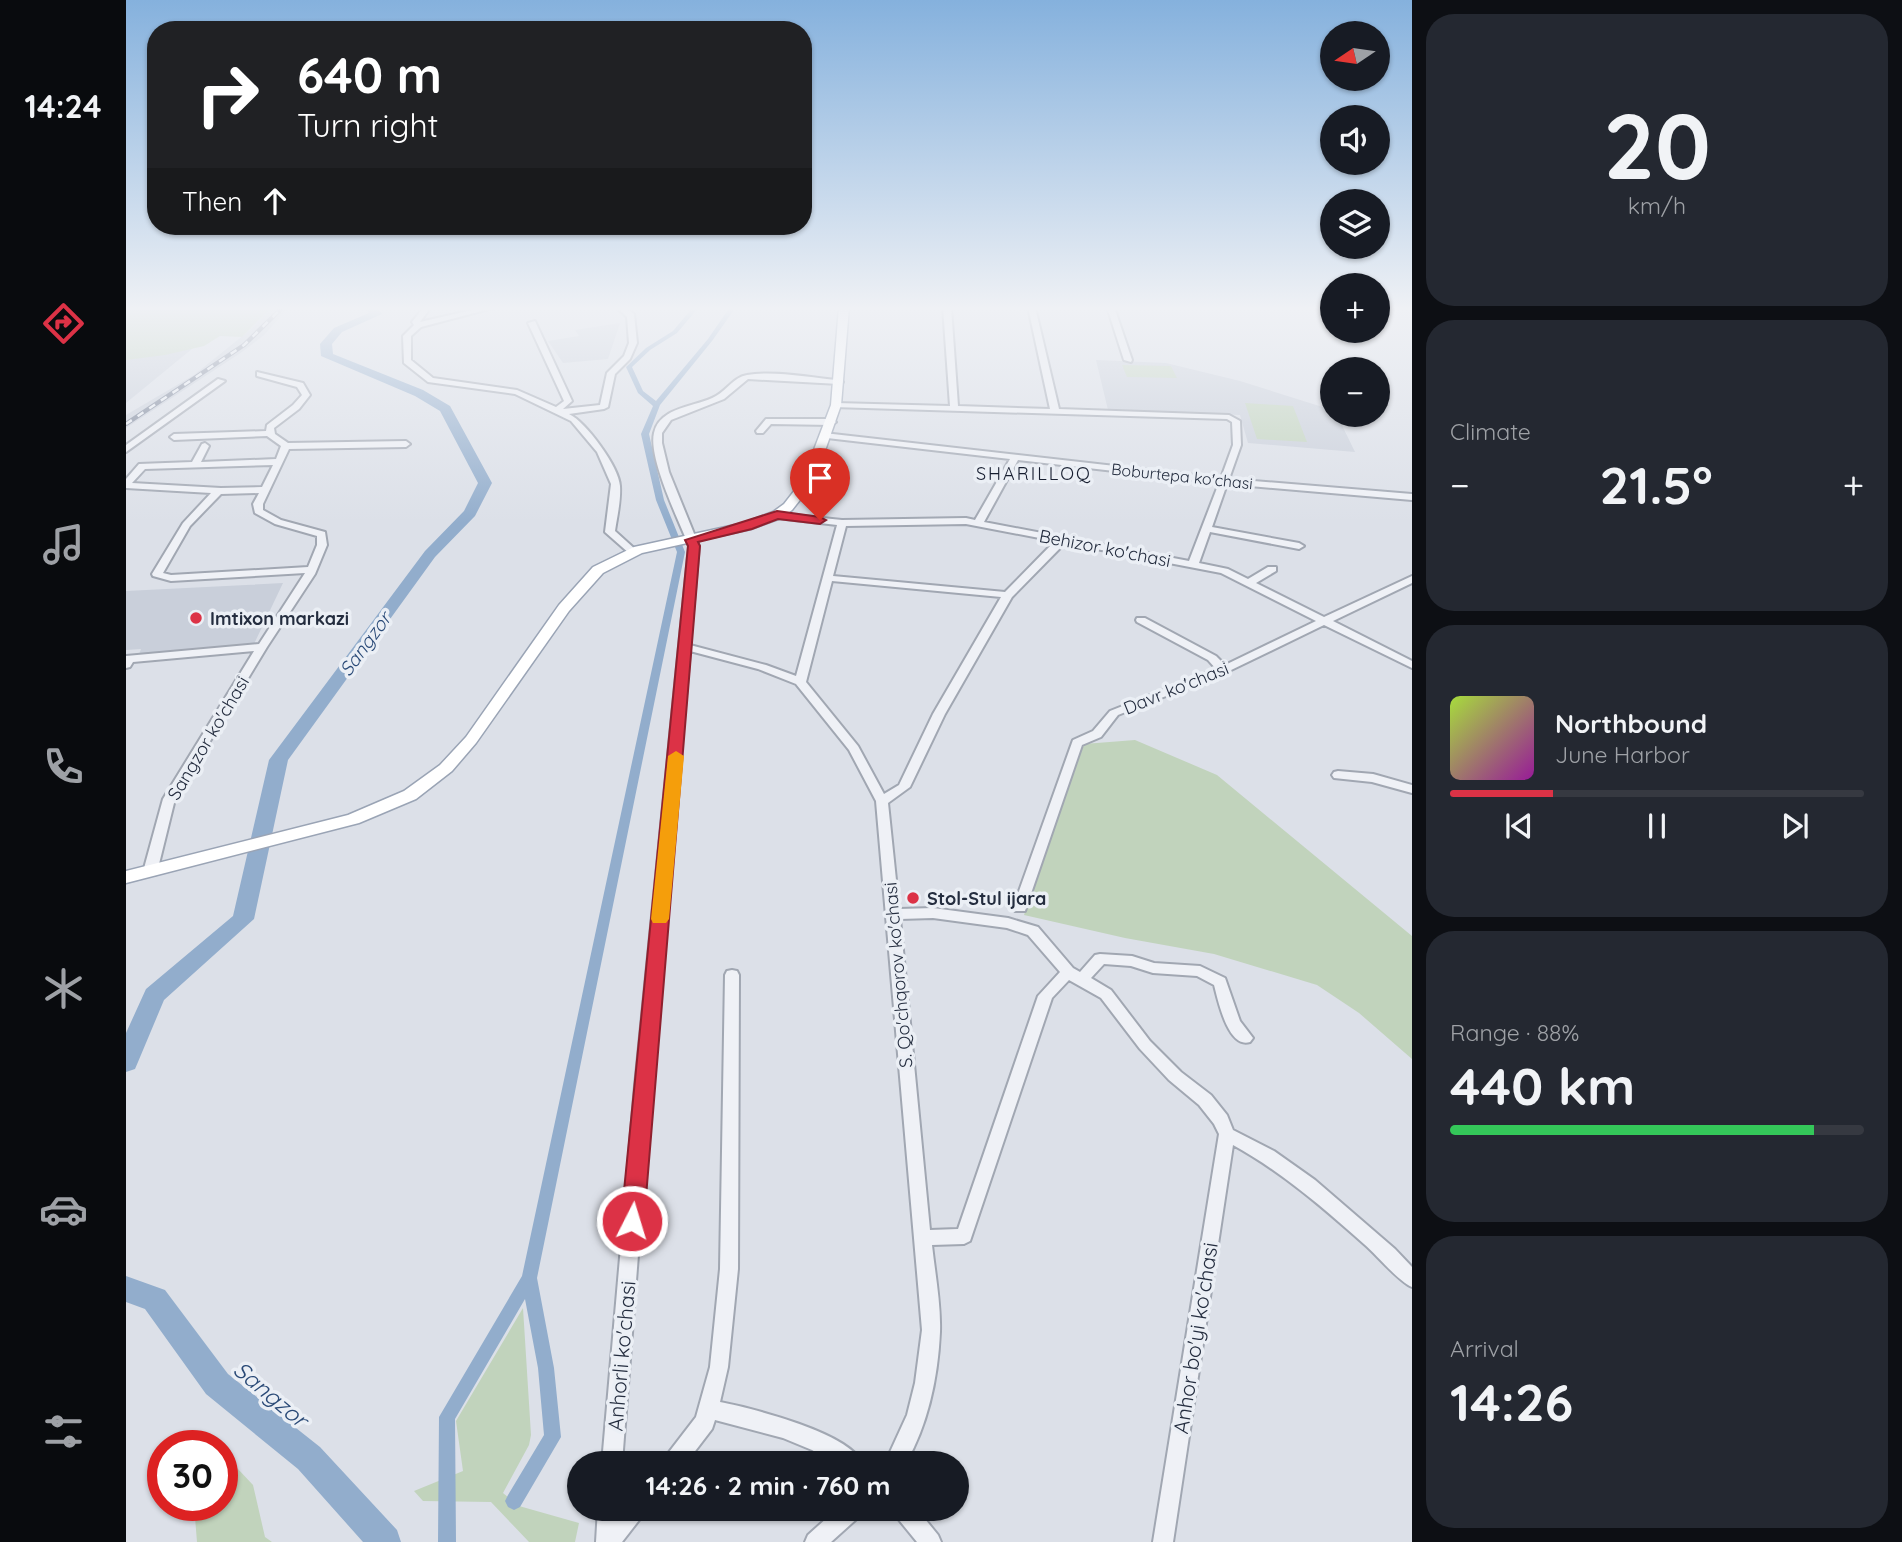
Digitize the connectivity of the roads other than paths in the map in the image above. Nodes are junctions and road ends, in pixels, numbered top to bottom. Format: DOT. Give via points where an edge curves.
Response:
graph roads {
  1 [pos="280,379"];
  2 [pos="436,379"];
  3 [pos="558,379"];
  4 [pos="610,379"];
  5 [pos="743,379"];
  6 [pos="782,379"];
  7 [pos="839,379"];
  8 [pos="952,379"];
  9 [pos="1048,379"];
  10 [pos="221,381"];
  11 [pos="839,382"];
  12 [pos="836,405"];
  13 [pos="954,409"];
  14 [pos="561,411"];
  15 [pos="1055,412"];
  16 [pos="832,422"];
  17 [pos="760,431"];
  18 [pos="271,433"];
  19 [pos="827,435"];
  20 [pos="174,437"];
  21 [pos="406,444"];
  22 [pos="205,446"];
  23 [pos="285,446"];
  24 [pos="126,449"];
  25 [pos="1015,457"];
  26 [pos="279,462"];
  27 [pos="195,464"];
  28 [pos="126,465"];
  29 [pos="142,466"];
  30 [pos="1226,481"];
  31 [pos="126,485"];
  32 [pos="265,490"];
  33 [pos="218,491"];
  34 [pos="1412,496"];
  35 [pos="777,515"];
  36 [pos="842,523"];
  37 [pos="978,523"];
  38 [pos="1207,529"];
  39 [pos="691,540"];
  40 [pos="1062,540"];
  41 [pos="1299,546"];
  42 [pos="633,552"];
  43 [pos="1193,565"];
  44 [pos="1272,569"];
  45 [pos="312,570"];
  46 [pos="827,578"];
  47 [pos="1412,579"];
  48 [pos="1249,583"];
  49 [pos="1007,596"];
  50 [pos="1141,620"];
  51 [pos="1325,621"];
  52 [pos="687,647"];
  53 [pos="262,648"];
  54 [pos="126,665"];
  55 [pos="1412,665"];
  56 [pos="1223,670"];
  57 [pos="800,682"];
  58 [pos="1339,775"];
  59 [pos="1412,789"];
  60 [pos="883,801"];
  61 [pos="150,872"];
  62 [pos="126,877"];
  63 [pos="1020,908"];
  64 [pos="893,914"];
  65 [pos="732,975"];
  66 [pos="1075,976"];
  67 [pos="1245,1038"];
  68 [pos="1227,1134"];
  69 [pos="922,1238"];
  70 [pos="1412,1279"];
  71 [pos="709,1409"];
  72 [pos="613,1451"];
  73 [pos="682,1451"];
  74 [pos="831,1451"];
  75 [pos="903,1451"];
  76 [pos="608,1521"];
  77 [pos="625,1521"];
  78 [pos="839,1521"];
  79 [pos="913,1521"];
  80 [pos="607,1542"];
  81 [pos="815,1542"];
  82 [pos="931,1542"];
  83 [pos="1163,1542"];
  1 -- 18 [label="street" via="300,385 306,395 270,428"];
  2 -- 14 [label="street" via="517,392"];
  3 -- 14 [label="street" via="568,401"];
  4 -- 14 [label="street" via="604,407"];
  5 -- 39 [label="street" via="707,405 666,420 657,434"];
  6 -- 11 [label="street"];
  7 -- 11 [label="main road"];
  8 -- 13 [label="street"];
  9 -- 15 [label="street"];
  10 -- 24 [label="street"];
  11 -- 12 [label="main road"];
  12 -- 13 [label="street"];
  12 -- 16 [label="main road"];
  13 -- 15 [label="street"];
  14 -- 42 [label="street" via="574,419 601,451 616,484 610,532"];
  15 -- 30 [label="street" via="1229,417 1236,421 1237,445"];
  16 -- 17 [label="street" via="769,421"];
  16 -- 19 [label="main road"];
  18 -- 20 [label="street"];
  18 -- 23 [label="street"];
  19 -- 25 [label="street, Boburtepa ko'chasi"];
  19 -- 35 [label="main road" via="803,491"];
  21 -- 23 [label="street"];
  22 -- 27 [label="street"];
  23 -- 26 [label="street"];
  25 -- 30 [label="street, Boburtepa ko'chasi"];
  25 -- 37 [label="street"];
  26 -- 27 [label="street"];
  26 -- 32 [label="street"];
  27 -- 29 [label="street"];
  28 -- 29 [label="street"];
  29 -- 31 [label="street"];
  30 -- 34 [label="street, Boburtepa ko'chasi"];
  30 -- 38 [label="street"];
  31 -- 33 [label="street"];
  32 -- 33 [label="street"];
  32 -- 45 [label="street, Sangzor ko'chasi" via="258,511 278,522 322,534 324,542"];
  33 -- 45 [label="street" via="186,524 158,574 172,578"];
  35 -- 36 [label="street, Behizor ko'chasi"];
  35 -- 39 [label="main road"];
  36 -- 37 [label="street, Behizor ko'chasi"];
  36 -- 46 [label="street"];
  37 -- 40 [label="street, Behizor ko'chasi"];
  38 -- 41 [label="street"];
  38 -- 43 [label="street"];
  39 -- 42 [label="main road"];
  39 -- 52 [label="street, Anhorli ko'chasi"];
  40 -- 43 [label="street, Behizor ko'chasi"];
  40 -- 49 [label="street"];
  42 -- 61 [label="main road" via="598,570 576,592 482,726 446,768 420,788 353,819"];
  43 -- 48 [label="street, Behizor ko'chasi" via="1224,570"];
  44 -- 48 [label="street"];
  45 -- 53 [label="street, Sangzor ko'chasi"];
  46 -- 49 [label="street"];
  46 -- 57 [label="street"];
  47 -- 51 [label="street, Davr ko'chasi"];
  48 -- 51 [label="street, Behizor ko'chasi"];
  49 -- 60 [label="street" via="904,787"];
  50 -- 56 [label="street" via="1212,658"];
  51 -- 55 [label="street, Behizor ko'chasi"];
  51 -- 56 [label="street, Davr ko'chasi"];
  52 -- 57 [label="street"];
  52 -- 72 [label="street, Anhorli ko'chasi" via="643,1086"];
  53 -- 54 [label="street, Sangzor ko'chasi" via="129,659"];
  53 -- 61 [label="street, Sangzor ko'chasi" via="169,799"];
  56 -- 63 [label="street, Davr ko'chasi" via="1114,713 1097,734 1077,743"];
  57 -- 60 [label="street" via="854,749"];
  58 -- 59 [label="street"];
  60 -- 64 [label="street, S. Qo'chqorov ko'chasi"];
  61 -- 62 [label="main road"];
  64 -- 66 [label="street" via="933,913 1033,931"];
  64 -- 69 [label="street, S. Qo'chqorov ko'chasi"];
  65 -- 71 [label="street" via="729,1269 719,1367"];
  66 -- 67 [label="street" via="1101,959 1199,971 1220,982 1233,1023"];
  66 -- 68 [label="street" via="1106,995 1145,1045 1205,1100"];
  66 -- 69 [label="street" via="1045,996 964,1236"];
  68 -- 70 [label="street" via="1309,1185"];
  68 -- 83 [label="street, Anhor bo'yi ko'chasi"];
  69 -- 75 [label="street, S. Qo'chqorov ko'chasi" via="931,1330 926,1388"];
  71 -- 73 [label="street" via="705,1422"];
  71 -- 74 [label="street" via="759,1419"];
  76 -- 80 [label="street"];
  77 -- 80 [label="street"];
  78 -- 81 [label="street"];
  79 -- 82 [label="street"];
}
